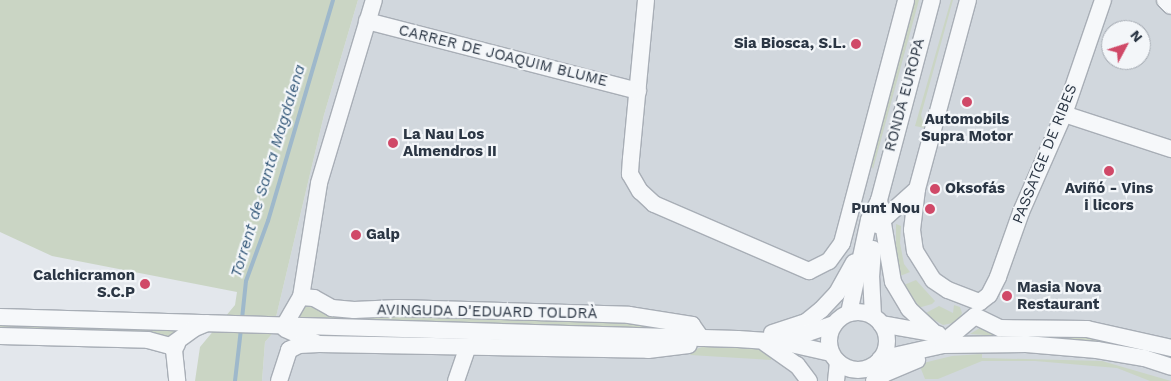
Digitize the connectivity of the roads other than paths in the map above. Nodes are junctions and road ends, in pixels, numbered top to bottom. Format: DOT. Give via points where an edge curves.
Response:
graph roads {
  1 [pos="374,0"];
  2 [pos="646,0"];
  3 [pos="906,0"];
  4 [pos="932,0"];
  5 [pos="968,0"];
  6 [pos="1103,0"];
  7 [pos="1165,0"];
  8 [pos="1171,6"];
  9 [pos="367,21"];
  10 [pos="638,91"];
  11 [pos="1064,114"];
  12 [pos="1171,149"];
  13 [pos="863,158"];
  14 [pos="917,189"];
  15 [pos="880,195"];
  16 [pos="882,219"];
  17 [pos="861,252"];
  18 [pos="301,297"];
  19 [pos="977,309"];
  20 [pos="849,313"];
  21 [pos="0,317"];
  22 [pos="877,320"];
  23 [pos="209,323"];
  24 [pos="834,324"];
  25 [pos="278,325"];
  26 [pos="0,336"];
  27 [pos="705,338"];
  28 [pos="768,338"];
  29 [pos="948,339"];
  30 [pos="177,344"];
  31 [pos="319,344"];
  32 [pos="468,347"];
  33 [pos="1171,348"];
  34 [pos="835,357"];
  35 [pos="880,359"];
  36 [pos="1171,367"];
  37 [pos="866,377"];
  38 [pos="177,381"];
  39 [pos="279,381"];
  40 [pos="456,381"];
  41 [pos="809,381"];
  42 [pos="836,381"];
  1 -- 9 [label="street"];
  2 -- 10 [label="street, RONDA EUROPA"];
  3 -- 13 [label="street, RONDA EUROPA"];
  4 -- 15 [label="street, RONDA EUROPA"];
  5 -- 14 [label="street"];
  6 -- 11 [label="street, PASSATGE DE RIBES"];
  7 -- 8 [label="street"];
  9 -- 10 [label="street, CARRER DE JOAQUIM BLUME"];
  9 -- 18 [label="street" via="319,183"];
  10 -- 13 [label="street, RONDA EUROPA" via="630,174 640,191 654,204 801,270 816,269 829,261 845,234"];
  11 -- 12 [label="street"];
  11 -- 19 [label="street, PASSATGE DE RIBES" via="1021,212 994,287"];
  13 -- 15 [label="street, RONDA EUROPA"];
  14 -- 16 [label="street"];
  14 -- 19 [label="street" via="912,230 919,260 939,285"];
  15 -- 16 [label="street, RONDA EUROPA"];
  15 -- 17 [label="street, RONDA EUROPA" via="868,220"];
  16 -- 22 [label="street, RONDA EUROPA" via="877,226 871,265"];
  16 -- 29 [label="street" via="893,282 909,309"];
  17 -- 20 [label="street, RONDA EUROPA"];
  17 -- 28 [label="street" via="837,293 821,310 806,322"];
  18 -- 25 [label="street"];
  18 -- 27 [label="street, AVINGUDA D'EDUARD TOLDRÀ" via="314,298 332,308 354,310 398,308 630,315 692,325"];
  19 -- 29 [label="street"];
  19 -- 33 [label="street" via="1000,328 1087,329"];
  20 -- 22 [label="street" via="863,312"];
  20 -- 24 [label="street"];
  21 -- 23 [label="street, AVINGUDA D'EDUARD TOLDRÀ"];
  22 -- 29 [label="street"];
  22 -- 35 [label="street" via="887,344"];
  23 -- 25 [label="street, AVINGUDA D'EDUARD TOLDRÀ"];
  23 -- 30 [label="street, AVINGUDA D'EDUARD TOLDRÀ" via="192,329"];
  24 -- 28 [label="street, AVINGUDA D'EDUARD TOLDRÀ" via="808,333"];
  24 -- 34 [label="street" via="829,340"];
  25 -- 27 [label="street, AVINGUDA D'EDUARD TOLDRÀ"];
  25 -- 31 [label="street, AVINGUDA D'EDUARD TOLDRÀ"];
  26 -- 30 [label="street" via="148,340 170,346"];
  27 -- 28 [label="street, AVINGUDA D'EDUARD TOLDRÀ"];
  27 -- 32 [label="street, AVINGUDA D'EDUARD TOLDRÀ" via="683,348 648,350"];
  28 -- 34 [label="street, AVINGUDA D'EDUARD TOLDRÀ"];
  28 -- 41 [label="street"];
  29 -- 35 [label="street" via="943,345"];
  29 -- 36 [label="street" via="1097,350 1144,358"];
  29 -- 37 [label="street" via="899,366"];
  30 -- 38 [label="street" via="174,350"];
  31 -- 32 [label="street, AVINGUDA D'EDUARD TOLDRÀ"];
  31 -- 39 [label="street" via="299,345 289,350"];
  32 -- 40 [label="street"];
  34 -- 37 [label="street"];
  34 -- 42 [label="street"];
  35 -- 37 [label="street"];
}
